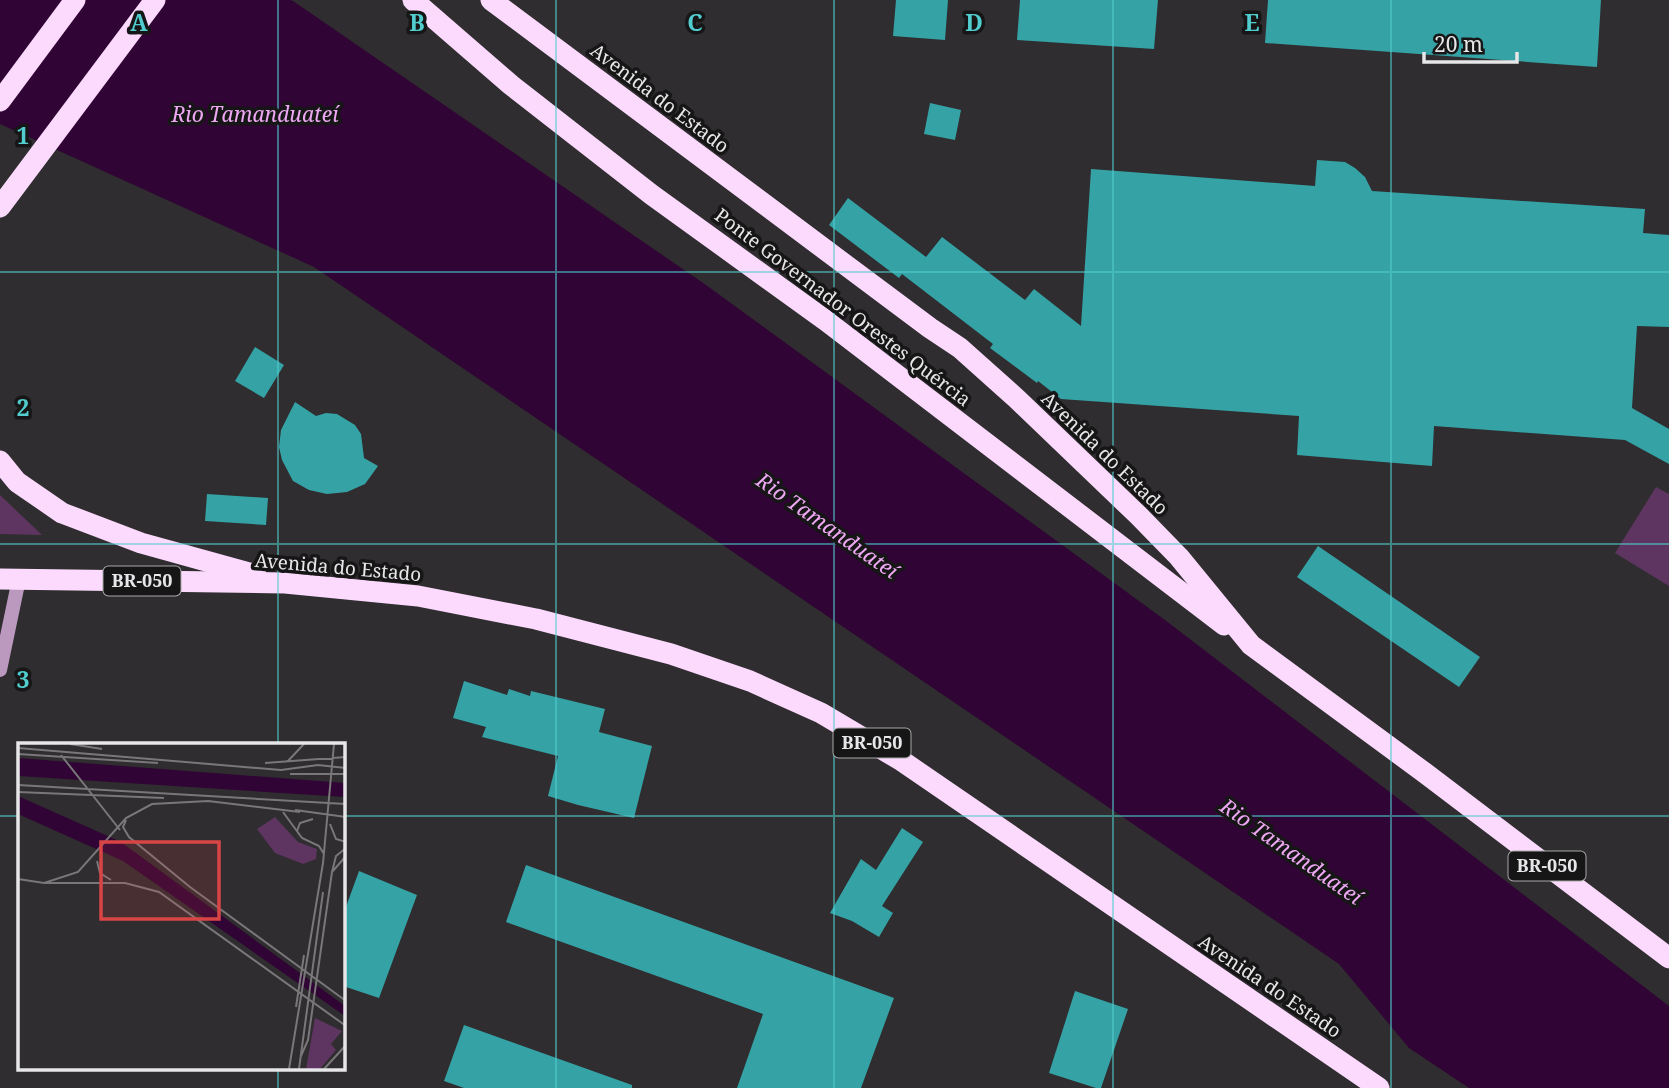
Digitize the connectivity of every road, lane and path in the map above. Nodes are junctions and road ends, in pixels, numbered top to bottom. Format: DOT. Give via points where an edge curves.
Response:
graph roads {
  1 [pos="75,0"];
  2 [pos="155,0"];
  3 [pos="413,0"];
  4 [pos="491,0"];
  5 [pos="0,101"];
  6 [pos="0,207"];
  7 [pos="0,461"];
  8 [pos="10,579"];
  9 [pos="285,583"];
  10 [pos="1251,645"];
  11 [pos="0,670"];
  12 [pos="1669,958"];
  13 [pos="1379,1088"];
  1 -- 5 [label="highway"];
  2 -- 6 [label="highway"];
  3 -- 10 [label="highway, Ponte Governador Orestes Quércia / BR-050" via="511,85 652,195 825,320"];
  4 -- 10 [label="highway, Avenida do Estado" via="960,348 1138,515"];
  7 -- 9 [label="highway" via="17,482 62,513 141,543"];
  8 -- 9 [label="highway, Avenida do Estado / BR-050"];
  8 -- 11 [label="street"];
  9 -- 13 [label="highway, Avenida do Estado / BR-050" via="418,596 536,619 671,654 750,681 821,713 902,761"];
  10 -- 12 [label="highway, Avenida do Estado / BR-050"];
}
